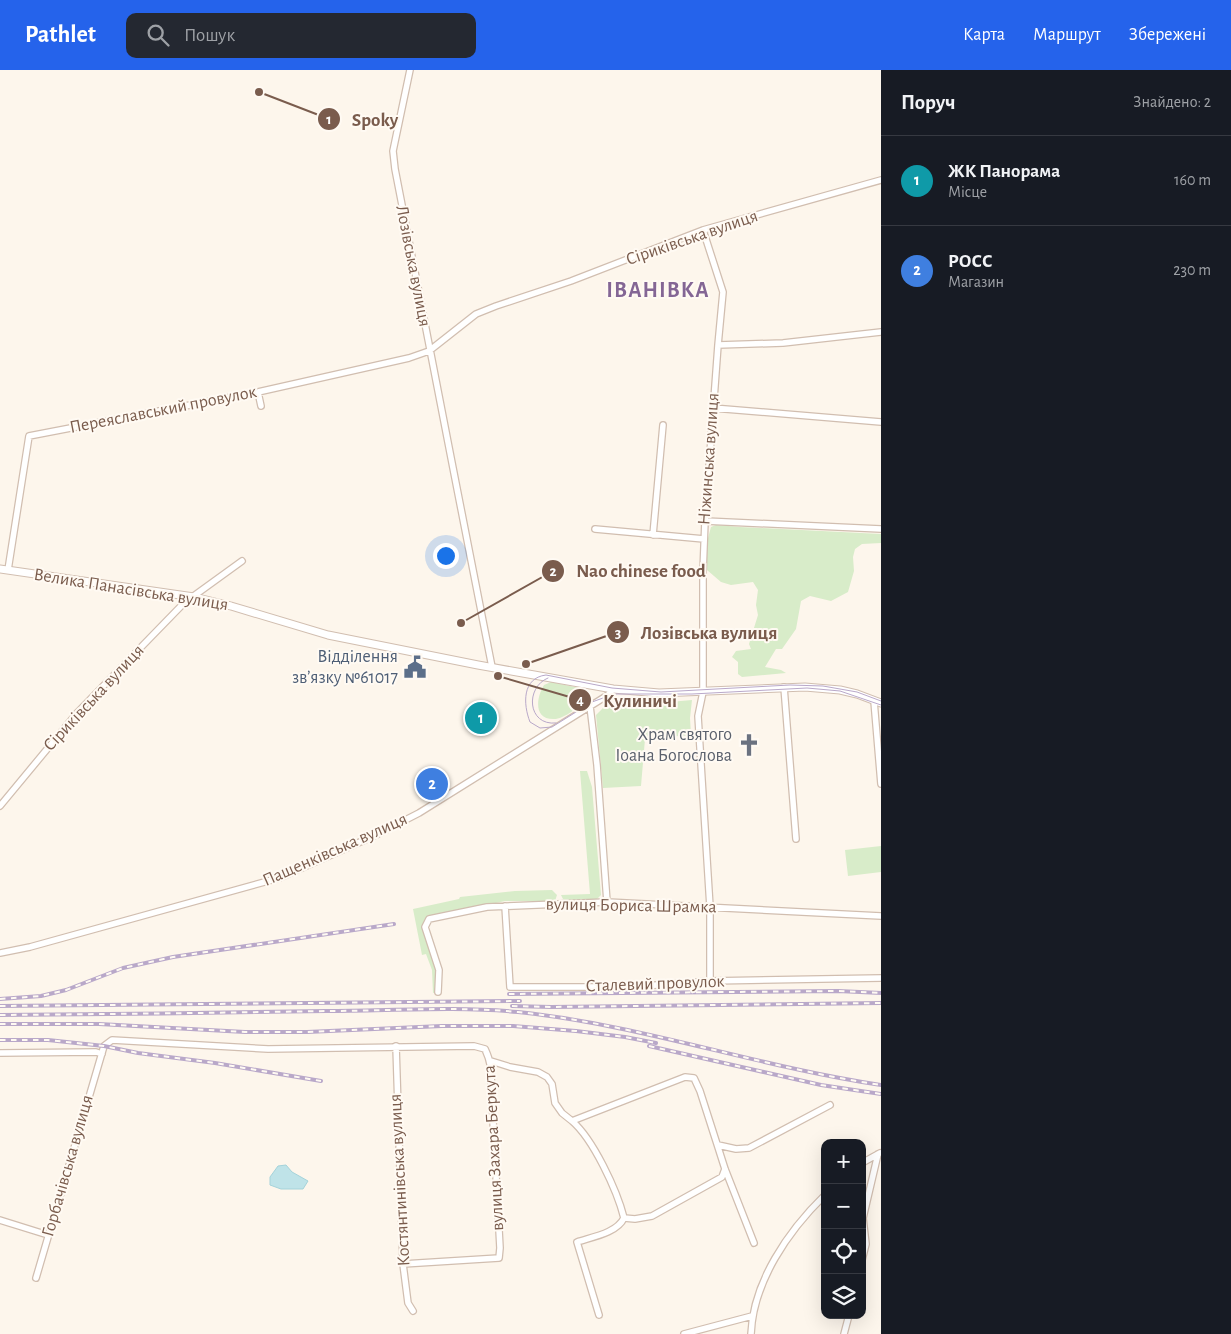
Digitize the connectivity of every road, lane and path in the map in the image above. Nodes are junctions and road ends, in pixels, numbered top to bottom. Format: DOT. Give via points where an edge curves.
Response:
graph roads {
  1 [pos="410,70"];
  2 [pos="881,180"];
  3 [pos="704,230"];
  4 [pos="881,332"];
  5 [pos="718,345"];
  6 [pos="429,351"];
  7 [pos="258,392"];
  8 [pos="261,406"];
  9 [pos="713,408"];
  10 [pos="881,422"];
  11 [pos="663,425"];
  12 [pos="705,521"];
  13 [pos="595,529"];
  14 [pos="881,529"];
  15 [pos="653,535"];
  16 [pos="704,539"];
  17 [pos="242,561"];
  18 [pos="4,569"];
  19 [pos="194,596"];
  20 [pos="492,667"];
  21 [pos="784,687"];
  22 [pos="613,689"];
  23 [pos="702,692"];
  24 [pos="877,702"];
  25 [pos="590,706"];
  26 [pos="881,784"];
  27 [pos="0,806"];
  28 [pos="796,839"];
  29 [pos="607,902"];
  30 [pos="505,906"];
  31 [pos="710,907"];
  32 [pos="881,916"];
  33 [pos="0,954"];
  34 [pos="881,978"];
  35 [pos="710,981"];
  36 [pos="438,992"];
  37 [pos="396,1046"];
  38 [pos="0,1053"];
  39 [pos="102,1054"];
  40 [pos="491,1061"];
  41 [pos="830,1105"];
  42 [pos="572,1120"];
  43 [pos="718,1144"];
  44 [pos="880,1153"];
  45 [pos="866,1161"];
  46 [pos="725,1169"];
  47 [pos="821,1200"];
  48 [pos="624,1218"];
  49 [pos="0,1220"];
  50 [pos="864,1229"];
  51 [pos="48,1235"];
  52 [pos="754,1243"];
  53 [pos="403,1264"];
  54 [pos="36,1278"];
  55 [pos="413,1311"];
  56 [pos="599,1314"];
  57 [pos="752,1316"];
  58 [pos="848,1319"];
  59 [pos="684,1334"];
  60 [pos="751,1334"];
  61 [pos="844,1334"];
  1 -- 6 [label="street, Лозівська вулиця" via="394,151 395,169"];
  2 -- 3 [label="street, Сіриківська вулиця"];
  3 -- 5 [label="street, Ніжинська вулиця" via="724,292"];
  3 -- 6 [label="street, Сіриківська вулиця" via="476,314"];
  4 -- 5 [label="street" via="782,343"];
  5 -- 9 [label="street, Ніжинська вулиця"];
  6 -- 7 [label="street, Переяславський провулок"];
  6 -- 20 [label="street, Лозівська вулиця" via="447,428"];
  7 -- 8 [label="street"];
  7 -- 18 [label="street, Переяславський провулок" via="28,436"];
  9 -- 10 [label="street"];
  9 -- 12 [label="street, Ніжинська вулиця"];
  11 -- 15 [label="street"];
  12 -- 14 [label="street"];
  12 -- 16 [label="street, Ніжинська вулиця"];
  13 -- 15 [label="street"];
  15 -- 16 [label="street"];
  16 -- 23 [label="street, Ніжинська вулиця"];
  17 -- 19 [label="street, Сіриківська вулиця"];
  18 -- 19 [label="street, Велика Панасівська вулиця"];
  19 -- 20 [label="street, Велика Панасівська вулиця" via="328,635"];
  19 -- 27 [label="street, Сіриківська вулиця" via="76,713"];
  20 -- 22 [label="street, Велика Панасівська вулиця"];
  21 -- 23 [label="street, Велика Панасівська вулиця"];
  21 -- 24 [label="street, Велика Панасівська вулиця" via="840,690"];
  21 -- 28 [label="street"];
  22 -- 23 [label="street, Велика Панасівська вулиця"];
  22 -- 25 [label="street, Пащенківська вулиця"];
  23 -- 31 [label="street, Ніжинська вулиця" via="698,716"];
  24 -- 26 [label="street"];
  25 -- 29 [label="street"];
  25 -- 33 [label="street, Пащенківська вулиця" via="419,813 279,878"];
  29 -- 30 [label="street, вулиця Бориса Шрамка"];
  29 -- 31 [label="street, вулиця Бориса Шрамка"];
  30 -- 35 [label="street, Сталевий провулок" via="510,987 630,987"];
  30 -- 36 [label="street, вулиця Бориса Шрамка" via="429,919 425,927 439,970"];
  31 -- 32 [label="street, вулиця Бориса Шрамка"];
  31 -- 35 [label="street, Ніжинська вулиця"];
  34 -- 35 [label="street, Сталевий провулок"];
  37 -- 39 [label="street" via="268,1049 122,1039 112,1040 104,1046"];
  37 -- 40 [label="street, вулиця Захара Беркута" via="474,1046 485,1050"];
  37 -- 53 [label="street, Костянтинівська вулиця"];
  38 -- 39 [label="street"];
  39 -- 51 [label="street, Горбачівська вулиця"];
  40 -- 42 [label="street" via="538,1072 546,1077 552,1084 555,1103"];
  40 -- 53 [label="street, вулиця Захара Беркута" via="499,1258"];
  41 -- 43 [label="street" via="749,1148 736,1149"];
  42 -- 43 [label="street" via="685,1078 694,1078"];
  42 -- 48 [label="street" via="587,1136"];
  43 -- 46 [label="street"];
  44 -- 45 [label="street"];
  44 -- 50 [label="street" via="863,1218"];
  46 -- 48 [label="street" via="722,1177 652,1216"];
  46 -- 52 [label="street"];
  47 -- 57 [label="street" via="768,1270"];
  48 -- 56 [label="street" via="618,1226 577,1242"];
  49 -- 51 [label="street"];
  51 -- 54 [label="street, Горбачівська вулиця"];
  53 -- 55 [label="street, Костянтинівська вулиця" via="408,1304"];
  57 -- 59 [label="street"];
  57 -- 60 [label="street"];
  58 -- 61 [label="street"];
}
